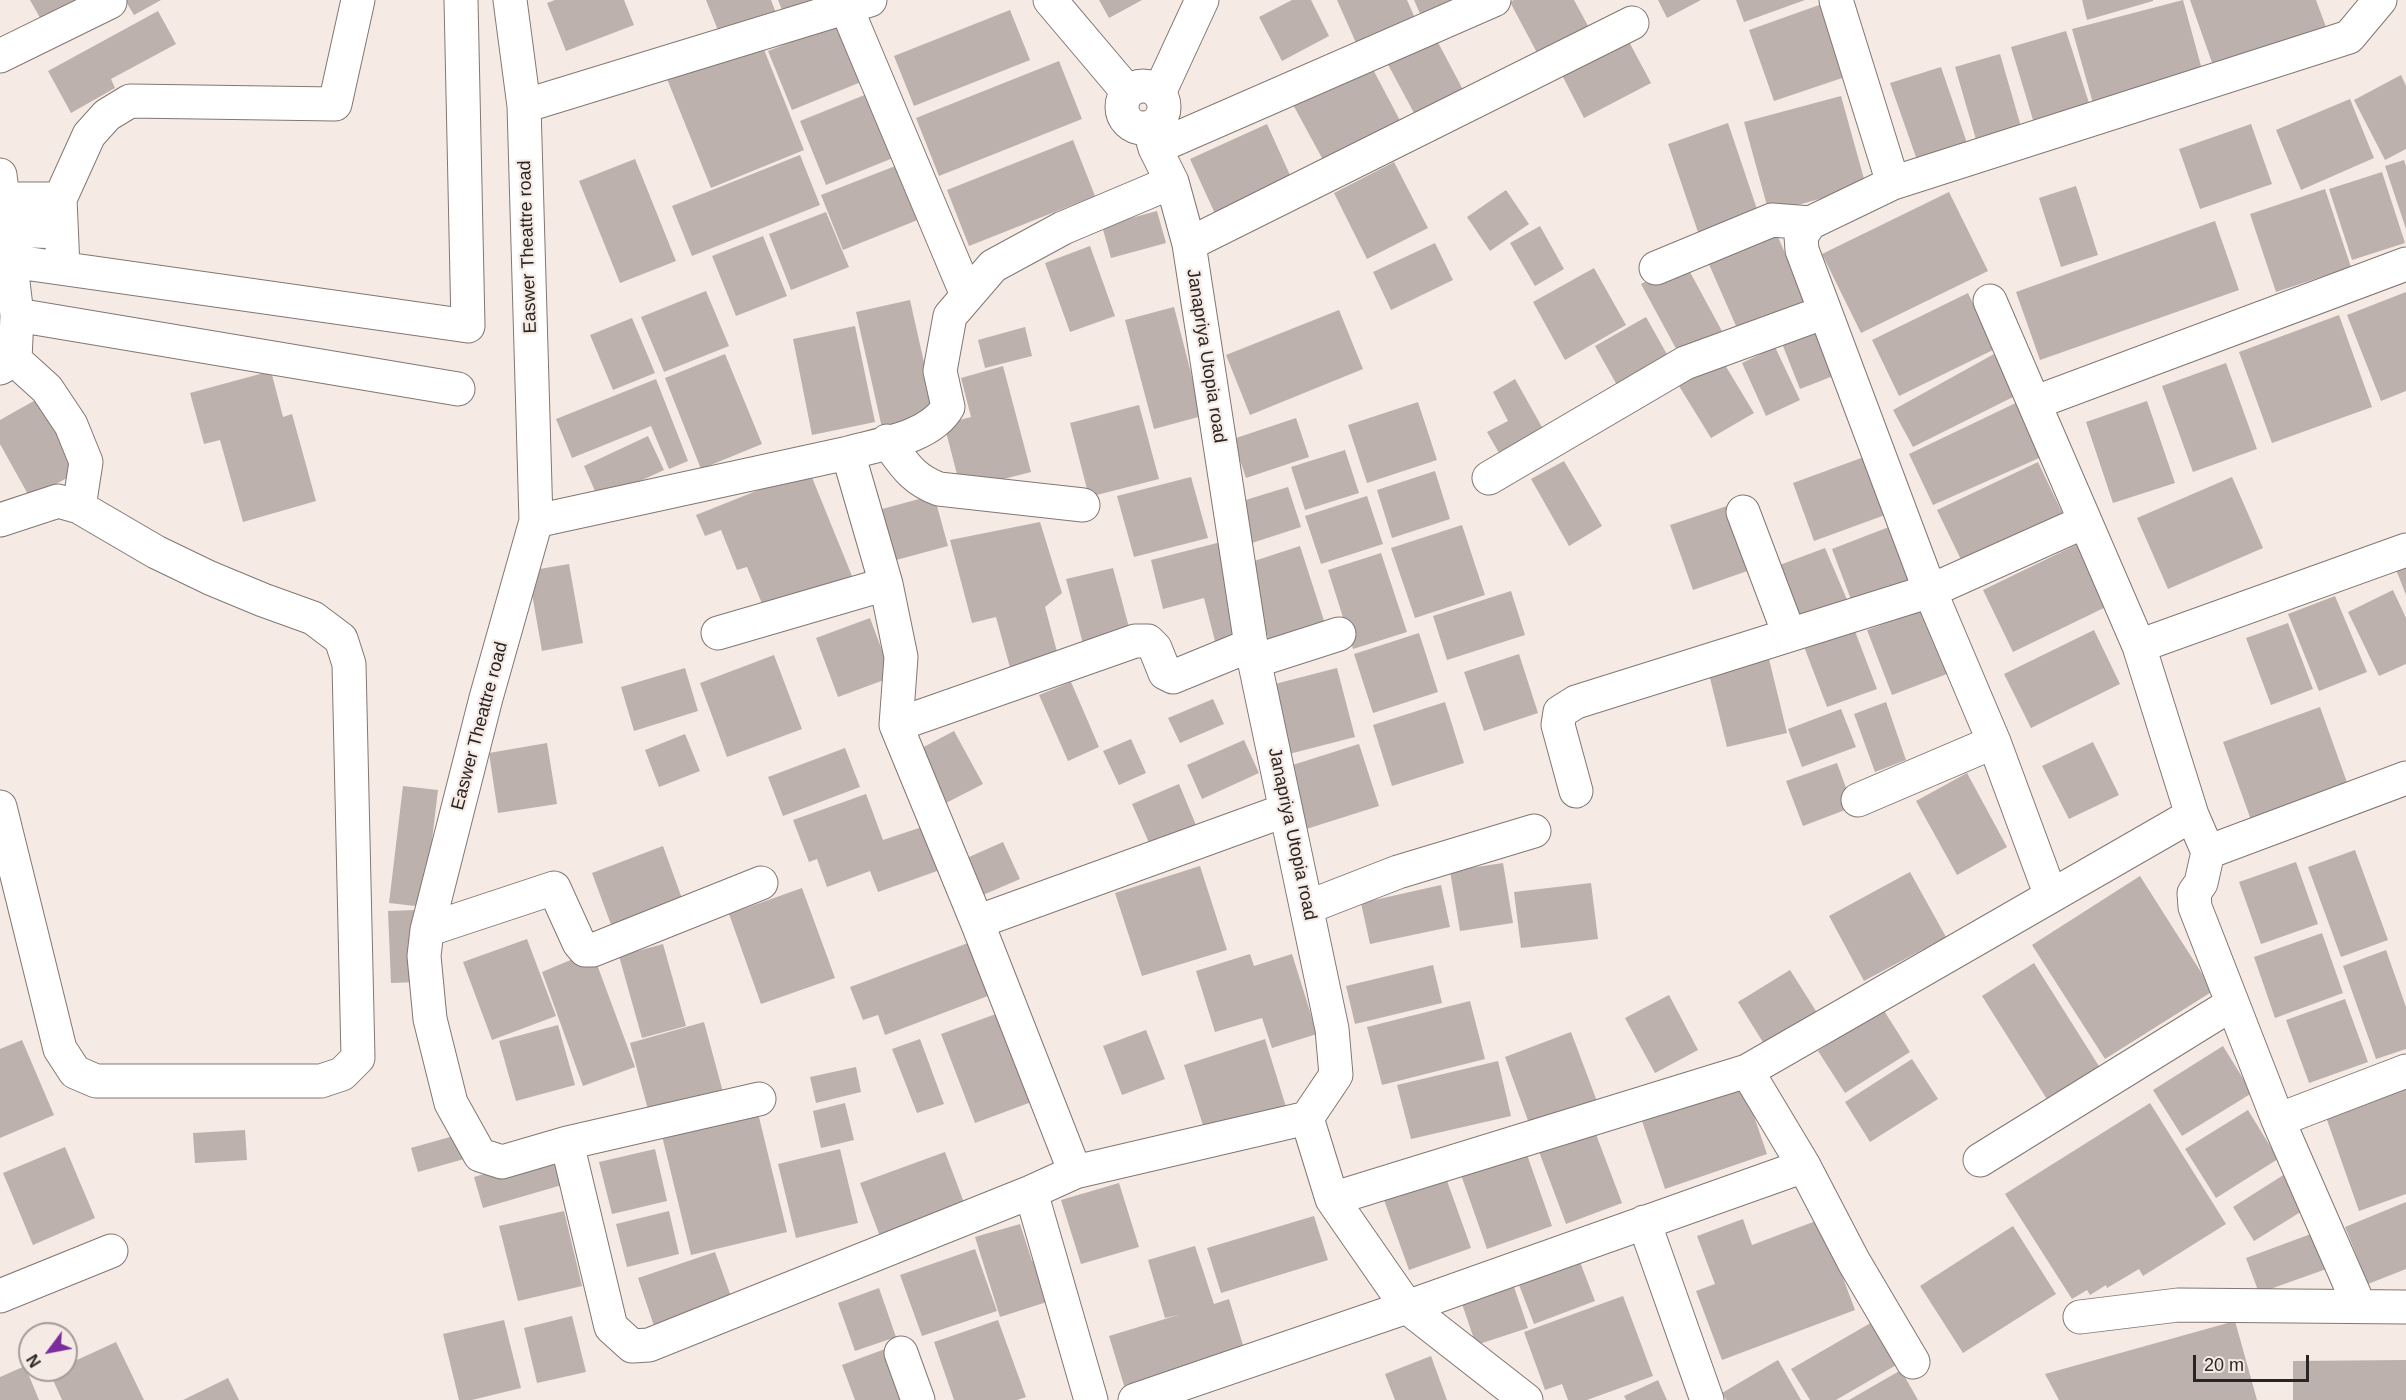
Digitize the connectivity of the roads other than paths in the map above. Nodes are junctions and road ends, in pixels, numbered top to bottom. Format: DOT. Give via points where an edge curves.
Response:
graph roads {
  1 [pos="109,0"];
  2 [pos="358,0"];
  3 [pos="461,0"];
  4 [pos="510,0"];
  5 [pos="1050,0"];
  6 [pos="1202,0"];
  7 [pos="1494,0"];
  8 [pos="1836,0"];
  9 [pos="858,4"];
  10 [pos="2364,6"];
  11 [pos="1632,24"];
  12 [pos="0,56"];
  13 [pos="1127,91"];
  14 [pos="1159,93"];
  15 [pos="524,106"];
  16 [pos="1152,138"];
  17 [pos="1172,182"];
  18 [pos="1893,183"];
  19 [pos="60,199"];
  20 [pos="5,216"];
  21 [pos="1810,222"];
  22 [pos="61,232"];
  23 [pos="1189,244"];
  24 [pos="2406,264"];
  25 [pos="63,267"];
  26 [pos="1656,268"];
  27 [pos="967,295"];
  28 [pos="1990,301"];
  29 [pos="1825,312"];
  30 [pos="17,315"];
  31 [pos="8,364"];
  32 [pos="458,389"];
  33 [pos="2034,403"];
  34 [pos="887,441"];
  35 [pos="848,453"];
  36 [pos="1489,478"];
  37 [pos="1083,505"];
  38 [pos="79,507"];
  39 [pos="1743,512"];
  40 [pos="0,520"];
  41 [pos="536,520"];
  42 [pos="2084,522"];
  43 [pos="2406,549"];
  44 [pos="886,584"];
  45 [pos="1930,591"];
  46 [pos="718,633"];
  47 [pos="1339,634"];
  48 [pos="1789,634"];
  49 [pos="2139,646"];
  50 [pos="1253,653"];
  51 [pos="896,725"];
  52 [pos="1994,742"];
  53 [pos="2406,778"];
  54 [pos="1576,791"];
  55 [pos="1858,800"];
  56 [pos="0,807"];
  57 [pos="1286,810"];
  58 [pos="2192,815"];
  59 [pos="1534,831"];
  60 [pos="2208,852"];
  61 [pos="761,883"];
  62 [pos="2050,896"];
  63 [pos="1308,907"];
  64 [pos="977,922"];
  65 [pos="427,930"];
  66 [pos="2232,1004"];
  67 [pos="1747,1071"];
  68 [pos="2406,1071"];
  69 [pos="759,1099"];
  70 [pos="1307,1118"];
  71 [pos="2278,1120"];
  72 [pos="567,1143"];
  73 [pos="1980,1160"];
  74 [pos="1804,1166"];
  75 [pos="1075,1172"];
  76 [pos="1031,1192"];
  77 [pos="1332,1199"];
  78 [pos="1644,1222"];
  79 [pos="111,1251"];
  80 [pos="0,1296"];
  81 [pos="2359,1305"];
  82 [pos="1407,1307"];
  83 [pos="2406,1307"];
  84 [pos="2080,1317"];
  85 [pos="901,1353"];
  86 [pos="1913,1362"];
  87 [pos="918,1400"];
  88 [pos="1091,1400"];
  89 [pos="1135,1400"];
  90 [pos="1526,1400"];
  91 [pos="1707,1400"];
  1 -- 12 [label="street"];
  2 -- 19 [label="street" via="335,104 130,101 107,115 89,135"];
  3 -- 25 [label="street" via="468,326"];
  4 -- 15 [label="street, Easwer Theattre road"];
  5 -- 13 [label="street"];
  6 -- 14 [label="street"];
  7 -- 16 [label="street"];
  8 -- 18 [label="street"];
  9 -- 15 [label="street"];
  9 -- 27 [label="street"];
  10 -- 18 [label="street" via="2349,38"];
  11 -- 23 [label="street"];
  13 -- 14 [label="street" via="1140,85"];
  13 -- 16 [label="street" via="1121,103 1124,117"];
  14 -- 16 [label="street" via="1163,113"];
  15 -- 41 [label="street, Easwer Theattre road"];
  16 -- 17 [label="street, Janapriya Utopia road"];
  17 -- 23 [label="street, Janapriya Utopia road"];
  17 -- 27 [label="street" via="1063,228 993,266"];
  18 -- 21 [label="street"];
  19 -- 20 [label="street"];
  19 -- 22 [label="street"];
  20 -- 22 [label="street"];
  20 -- 25 [label="street"];
  20 -- 30 [label="street"];
  21 -- 26 [label="street" via="1772,220"];
  21 -- 29 [label="street" via="1801,236 1802,250"];
  22 -- 25 [label="street"];
  23 -- 50 [label="street, Janapriya Utopia road"];
  24 -- 33 [label="street"];
  27 -- 34 [label="street" via="950,316 940,371 948,407 920,432"];
  28 -- 33 [label="street"];
  29 -- 36 [label="street" via="1685,363"];
  29 -- 45 [label="street"];
  30 -- 31 [label="street"];
  30 -- 32 [label="street"];
  31 -- 38 [label="street" via="47,389 70,425 86,462"];
  33 -- 42 [label="street"];
  34 -- 35 [label="street"];
  34 -- 37 [label="street" via="914,476 939,489"];
  35 -- 41 [label="street"];
  35 -- 44 [label="street"];
  38 -- 40 [label="street" via="58,501"];
  38 -- 56 [label="street" via="210,578 314,618 341,639 349,664 358,1058 342,1074 321,1081 96,1081 75,1072 60,1049"];
  39 -- 48 [label="street"];
  41 -- 65 [label="street, Easwer Theattre road"];
  42 -- 45 [label="street"];
  42 -- 49 [label="street"];
  43 -- 49 [label="street"];
  44 -- 46 [label="street"];
  44 -- 51 [label="street" via="901,657"];
  45 -- 48 [label="street"];
  45 -- 52 [label="street"];
  47 -- 50 [label="street"];
  48 -- 54 [label="street" via="1576,702 1560,712 1558,725"];
  49 -- 58 [label="street"];
  50 -- 51 [label="street" via="1173,677 1165,674 1155,648 1148,641 1134,641"];
  50 -- 57 [label="street, Janapriya Utopia road"];
  51 -- 64 [label="street"];
  52 -- 55 [label="street"];
  52 -- 62 [label="street"];
  53 -- 60 [label="street"];
  57 -- 63 [label="street, Janapriya Utopia road"];
  57 -- 64 [label="street"];
  58 -- 60 [label="street"];
  58 -- 62 [label="street"];
  59 -- 63 [label="street" via="1398,872"];
  60 -- 66 [label="street" via="2201,883 2194,893 2194,908"];
  61 -- 65 [label="street" via="592,950 585,950 579,943 554,888"];
  62 -- 67 [label="street"];
  63 -- 70 [label="street, Janapriya Utopia road" via="1332,1029 1336,1075"];
  64 -- 75 [label="street"];
  65 -- 72 [label="street, Easwer Theattre road" via="424,956 430,1019 451,1103 480,1155 502,1162"];
  66 -- 71 [label="street"];
  66 -- 73 [label="street"];
  67 -- 74 [label="street"];
  67 -- 77 [label="street"];
  68 -- 71 [label="street"];
  69 -- 72 [label="street, Easwer Theattre road"];
  70 -- 75 [label="street"];
  70 -- 77 [label="street"];
  71 -- 81 [label="street"];
  72 -- 76 [label="street" via="611,1327 632,1346 649,1345"];
  74 -- 78 [label="street"];
  74 -- 86 [label="street"];
  75 -- 76 [label="street"];
  76 -- 88 [label="street"];
  77 -- 82 [label="street"];
  78 -- 82 [label="street"];
  78 -- 91 [label="street"];
  79 -- 80 [label="street"];
  81 -- 83 [label="street"];
  81 -- 84 [label="street" via="2178,1305"];
  82 -- 89 [label="street"];
  82 -- 90 [label="street"];
  85 -- 87 [label="street"];
}
